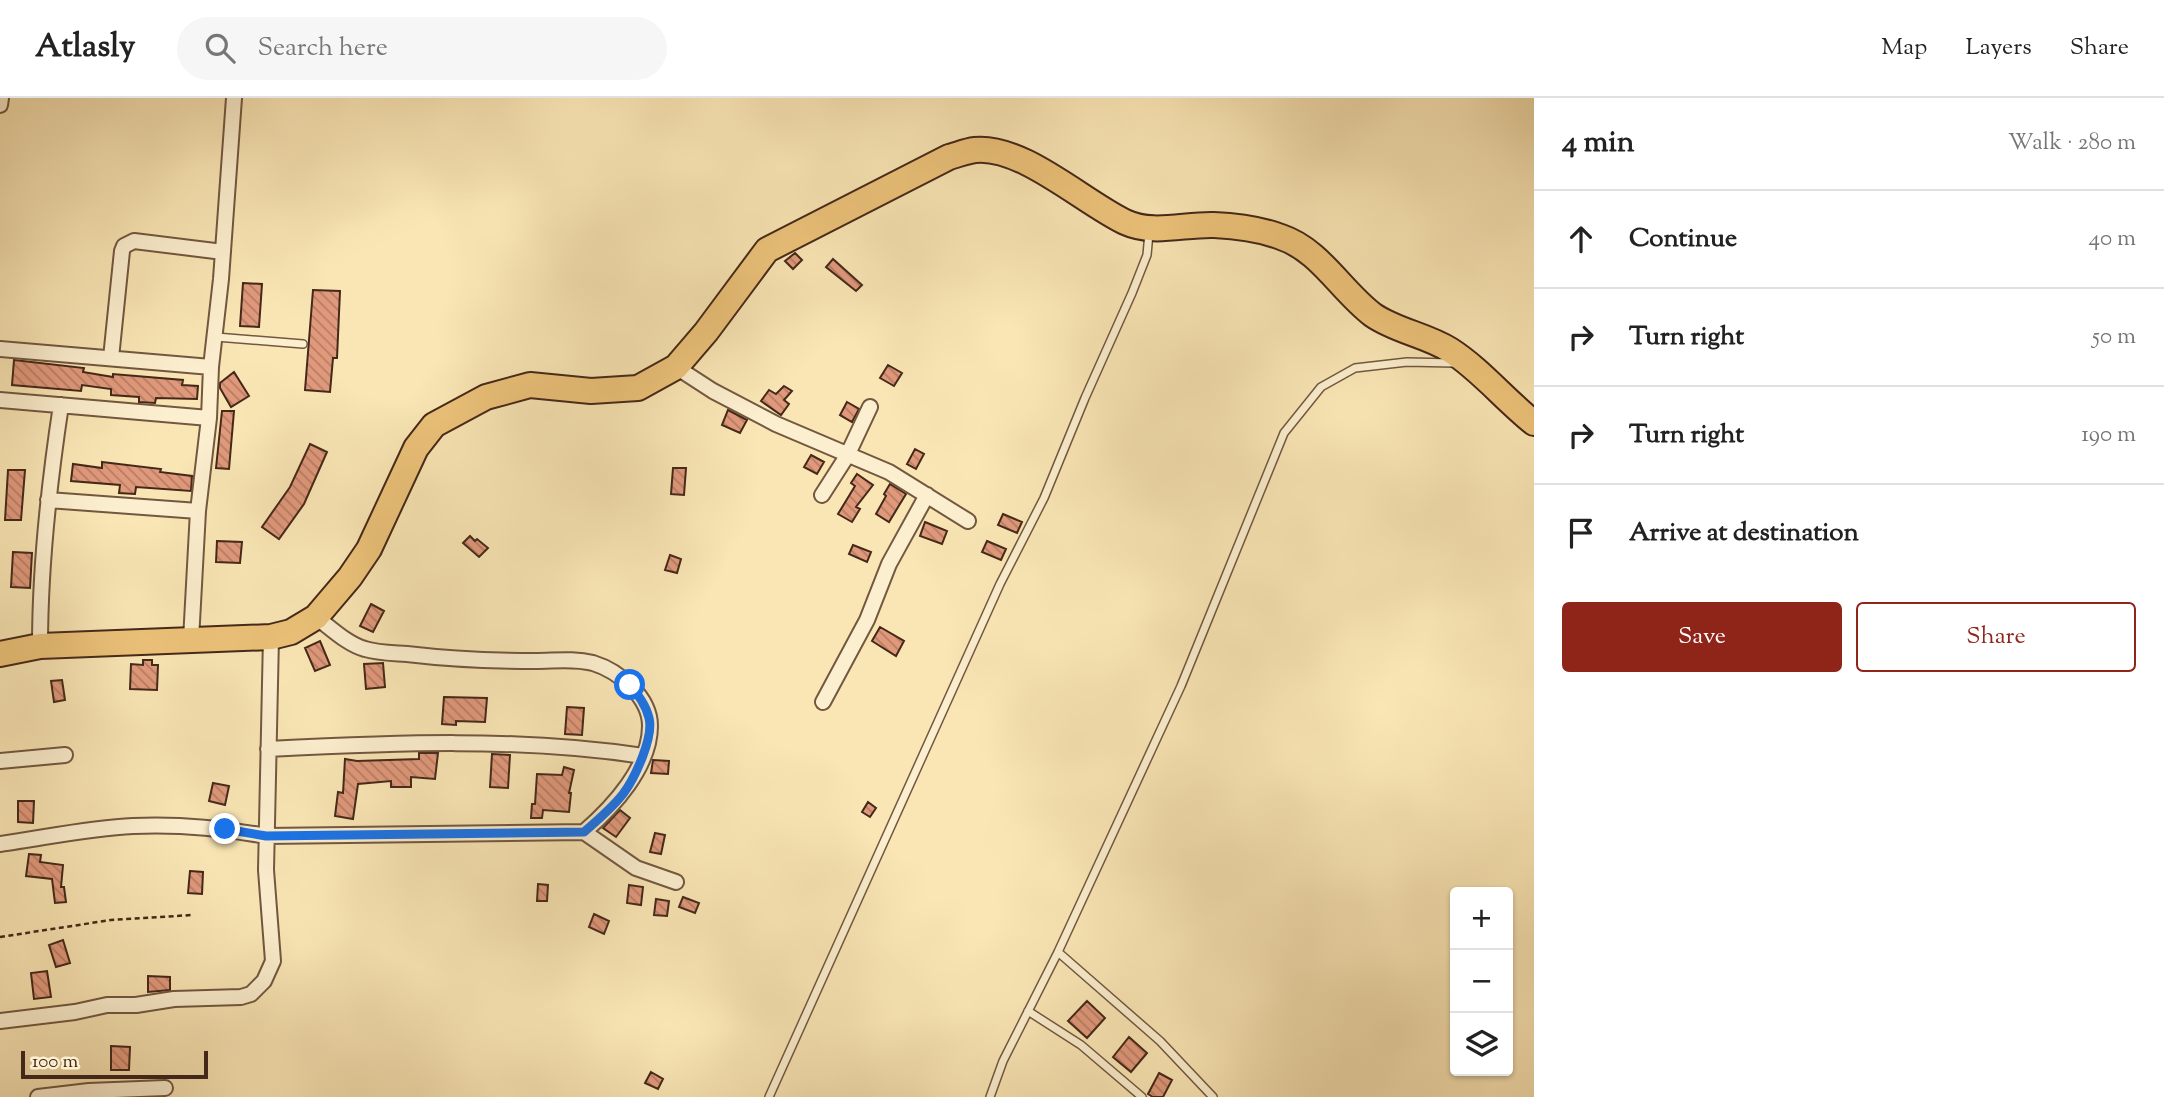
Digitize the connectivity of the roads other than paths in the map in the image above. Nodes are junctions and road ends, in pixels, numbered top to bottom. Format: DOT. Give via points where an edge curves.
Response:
graph roads {
  1 [pos="1,98"];
  2 [pos="234,98"];
  3 [pos="0,105"];
  4 [pos="1150,229"];
  5 [pos="223,252"];
  6 [pos="216,337"];
  7 [pos="303,344"];
  8 [pos="0,349"];
  9 [pos="111,358"];
  10 [pos="1469,363"];
  11 [pos="211,367"];
  12 [pos="676,367"];
  13 [pos="0,400"];
  14 [pos="61,405"];
  15 [pos="870,407"];
  16 [pos="209,418"];
  17 [pos="1534,422"];
  18 [pos="847,456"];
  19 [pos="822,495"];
  20 [pos="927,495"];
  21 [pos="48,500"];
  22 [pos="198,511"];
  23 [pos="968,521"];
  24 [pos="316,617"];
  25 [pos="271,637"];
  26 [pos="191,640"];
  27 [pos="40,646"];
  28 [pos="0,654"];
  29 [pos="823,702"];
  30 [pos="268,749"];
  31 [pos="65,755"];
  32 [pos="643,756"];
  33 [pos="0,761"];
  34 [pos="584,832"];
  35 [pos="266,836"];
  36 [pos="0,844"];
  37 [pos="676,882"];
  38 [pos="1058,952"];
  39 [pos="1028,1011"];
  40 [pos="0,1021"];
  41 [pos="165,1088"];
  42 [pos="38,1097"];
  43 [pos="769,1097"];
  44 [pos="990,1097"];
  45 [pos="1142,1097"];
  46 [pos="1213,1097"];
  1 -- 3 [label="street"];
  2 -- 5 [label="street"];
  4 -- 10 [label="highway" via="1214,225 1254,229 1298,243 1375,316"];
  4 -- 12 [label="highway" via="1127,223 1048,174 1004,153 973,150 767,250"];
  4 -- 43 [label="lane" via="1147,255 1044,498 995,596"];
  5 -- 6 [label="street"];
  5 -- 9 [label="street" via="134,242 124,246"];
  6 -- 7 [label="lane"];
  6 -- 11 [label="street"];
  8 -- 9 [label="street"];
  9 -- 11 [label="street"];
  10 -- 17 [label="highway"];
  10 -- 38 [label="lane" via="1407,362 1355,368 1321,387 1284,433 1181,687"];
  11 -- 16 [label="street"];
  12 -- 18 [label="street" via="743,407"];
  12 -- 24 [label="highway" via="638,388 591,391 530,385 505,391 435,425 410,458 369,549"];
  13 -- 14 [label="street"];
  14 -- 16 [label="street"];
  14 -- 21 [label="street"];
  15 -- 18 [label="street"];
  16 -- 22 [label="street"];
  18 -- 19 [label="street"];
  18 -- 20 [label="street" via="889,472"];
  20 -- 23 [label="street"];
  20 -- 29 [label="street"];
  21 -- 22 [label="street"];
  21 -- 27 [label="street"];
  22 -- 26 [label="street"];
  24 -- 25 [label="highway"];
  24 -- 32 [label="street" via="364,649 493,660 568,659 608,670 630,685 644,703 650,732"];
  25 -- 26 [label="highway"];
  25 -- 30 [label="street"];
  26 -- 27 [label="highway"];
  27 -- 28 [label="highway"];
  30 -- 32 [label="street" via="401,743 547,745"];
  30 -- 35 [label="street"];
  31 -- 33 [label="street"];
  32 -- 34 [label="street" via="625,792"];
  34 -- 35 [label="street"];
  34 -- 37 [label="street" via="636,868"];
  35 -- 36 [label="street" via="225,829 134,826"];
  35 -- 40 [label="street" via="273,961 264,981 251,994 107,1005"];
  38 -- 39 [label="lane"];
  38 -- 46 [label="lane" via="1160,1041"];
  39 -- 44 [label="lane"];
  39 -- 45 [label="lane" via="1081,1045"];
  41 -- 42 [label="street"];
}
